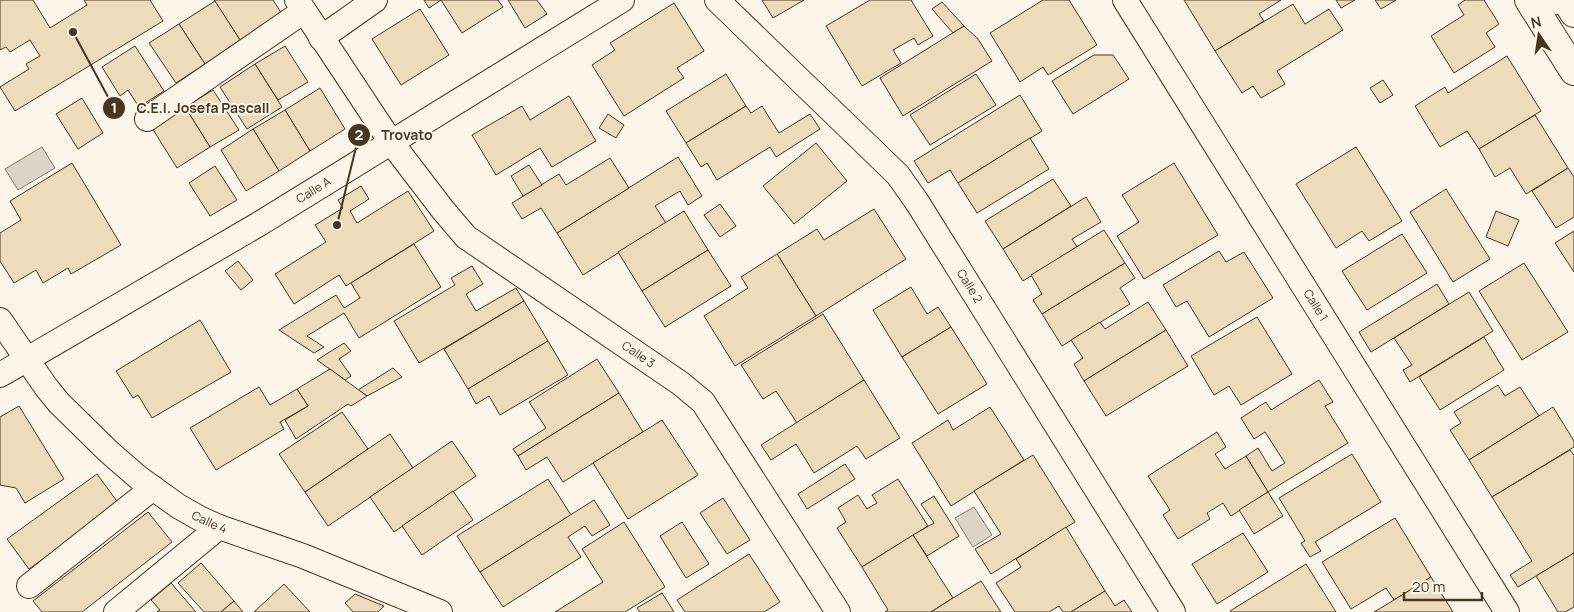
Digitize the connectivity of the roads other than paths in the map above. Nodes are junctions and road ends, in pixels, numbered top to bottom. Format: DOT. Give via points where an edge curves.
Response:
graph roads {
  1 [pos="375,0"];
  2 [pos="622,0"];
  3 [pos="716,0"];
  4 [pos="1125,0"];
  5 [pos="1531,2"];
  6 [pos="1570,4"];
  7 [pos="300,5"];
  8 [pos="321,38"];
  9 [pos="1574,71"];
  10 [pos="147,119"];
  11 [pos="391,142"];
  12 [pos="0,320"];
  13 [pos="26,360"];
  14 [pos="0,375"];
  15 [pos="153,488"];
  16 [pos="219,527"];
  17 [pos="29,586"];
  18 [pos="116,612"];
  19 [pos="440,612"];
  20 [pos="838,612"];
  21 [pos="1173,612"];
  22 [pos="1507,612"];
  1 -- 8 [label="street"];
  2 -- 11 [label="street, Calle A"];
  3 -- 21 [label="street, Calle 2" via="898,175"];
  4 -- 22 [label="street, Calle 1"];
  5 -- 6 [label="street"];
  5 -- 9 [label="street"];
  7 -- 8 [label="street, Calle 3"];
  7 -- 10 [label="street"];
  8 -- 11 [label="street, Calle 3"];
  11 -- 13 [label="street, Calle A" via="259,224"];
  11 -- 20 [label="street, Calle 3" via="466,237 698,398"];
  12 -- 13 [label="street, Calle 4"];
  13 -- 14 [label="street, Calle A"];
  13 -- 15 [label="street, Calle 4" via="59,402 109,452"];
  15 -- 16 [label="street, Calle 4" via="185,510"];
  15 -- 17 [label="street"];
  16 -- 18 [label="street"];
  16 -- 19 [label="street, Calle 4" via="303,556"];
}
